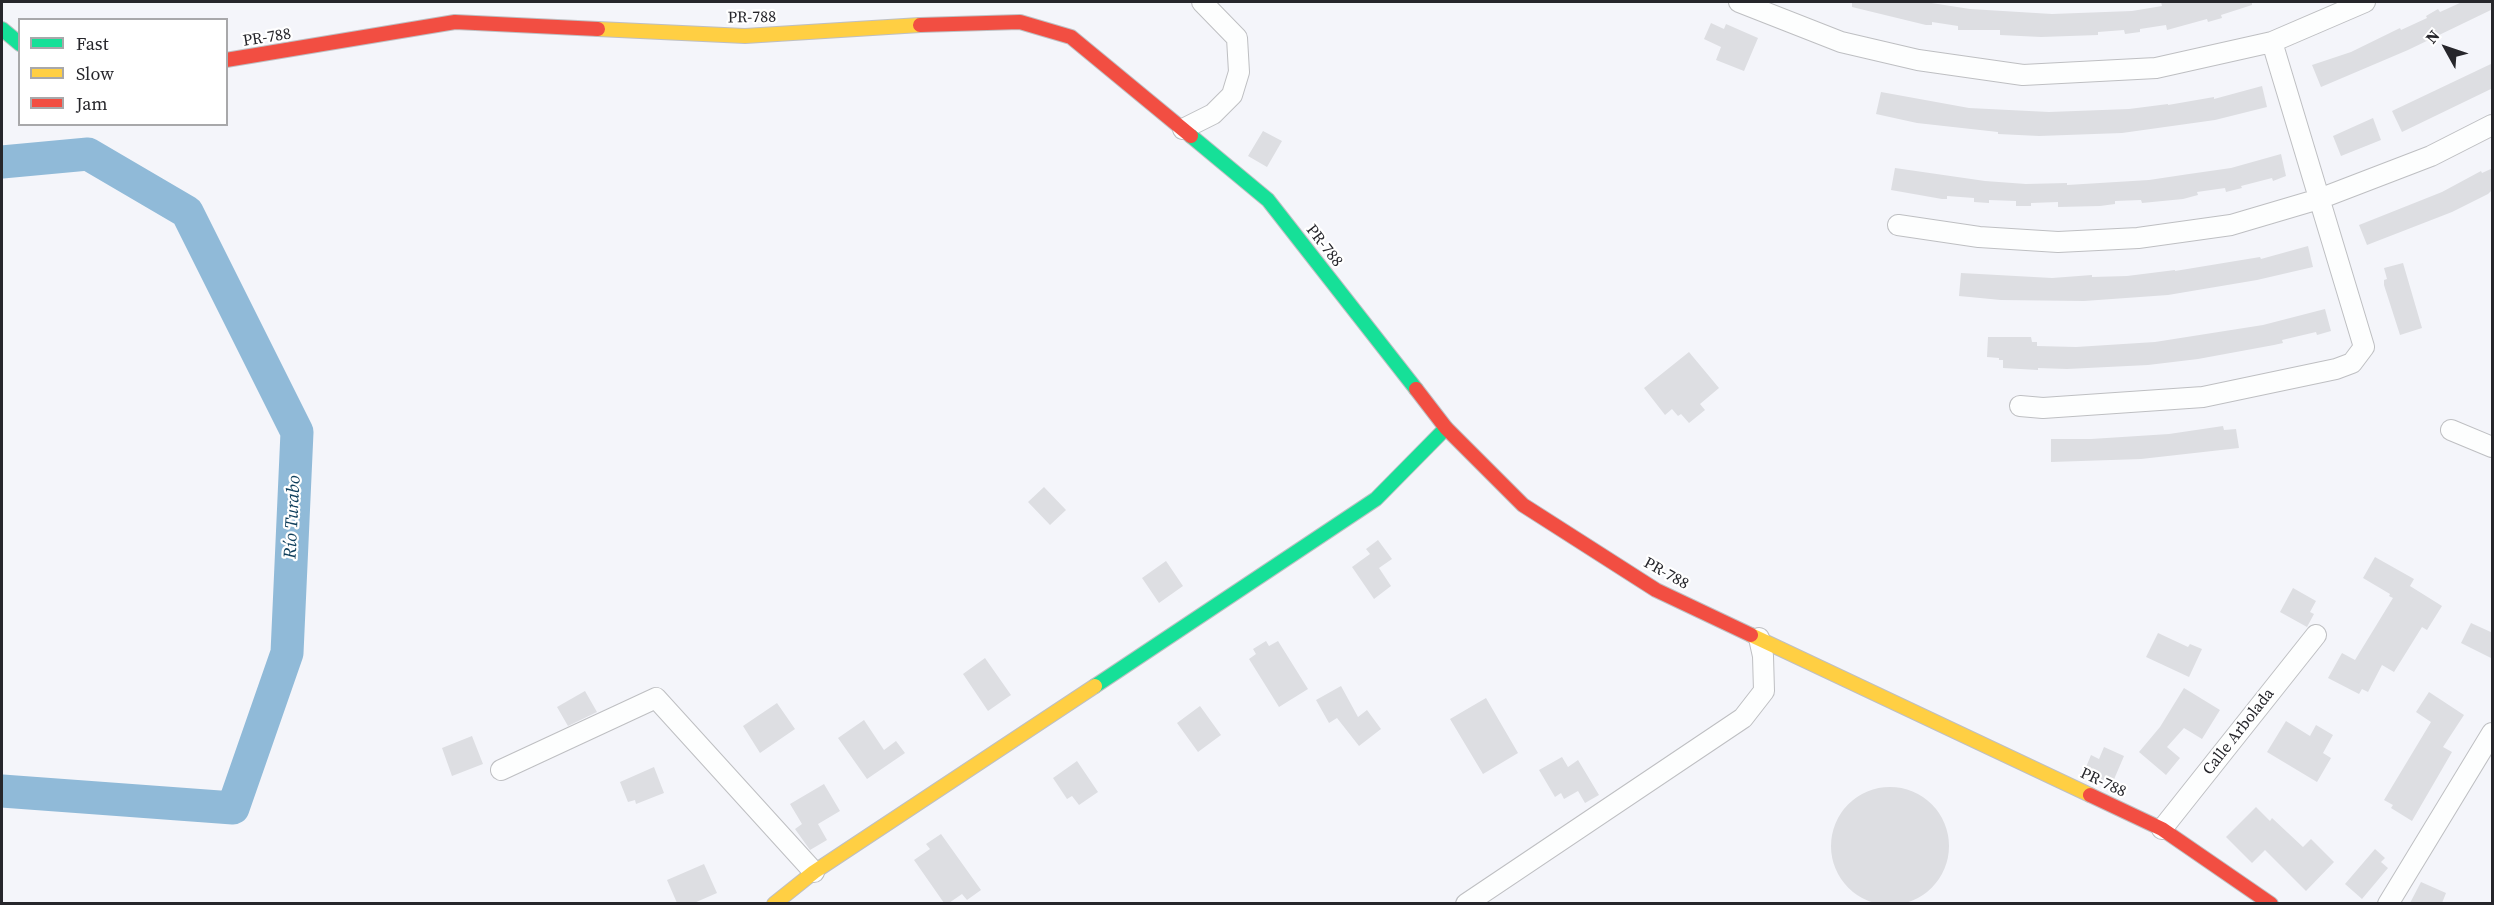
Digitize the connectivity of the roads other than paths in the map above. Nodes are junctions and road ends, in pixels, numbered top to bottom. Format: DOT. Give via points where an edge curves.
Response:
graph roads {
  1 [pos="1202,2"];
  2 [pos="1738,2"];
  3 [pos="2365,2"];
  4 [pos="2,29"];
  5 [pos="18,42"];
  6 [pos="2272,42"];
  7 [pos="228,60"];
  8 [pos="2493,125"];
  9 [pos="1183,129"];
  10 [pos="2319,199"];
  11 [pos="1898,225"];
  12 [pos="2020,406"];
  13 [pos="1446,428"];
  14 [pos="2451,430"];
  15 [pos="2493,447"];
  16 [pos="2316,635"];
  17 [pos="1759,638"];
  18 [pos="2493,733"];
  19 [pos="501,770"];
  20 [pos="2162,829"];
  21 [pos="814,872"];
  22 [pos="774,903"];
  23 [pos="1466,903"];
  24 [pos="2271,903"];
  25 [pos="2388,903"];
  1 -- 9 [label="street" via="1237,38 1239,72 1226,101 1213,114"];
  2 -- 6 [label="street" via="1841,42 1918,60 2023,75 2156,68"];
  3 -- 6 [label="street"];
  4 -- 5 [label="street"];
  6 -- 10 [label="street"];
  7 -- 9 [label="street, PR-788 / PR-788" via="455,22 745,36 1020,22 1071,37"];
  8 -- 10 [label="street" via="2431,156"];
  9 -- 13 [label="street, PR-788 / PR-788" via="1268,200"];
  10 -- 11 [label="street" via="2231,225 2138,238 2058,242 1979,237"];
  10 -- 12 [label="street" via="2364,347 2352,363 2203,397 2043,408"];
  13 -- 17 [label="street, PR-788 / PR-788" via="1523,505 1656,590"];
  13 -- 21 [label="street" via="1376,499"];
  14 -- 15 [label="street"];
  16 -- 20 [label="street, Calle Arbolada"];
  17 -- 20 [label="street, PR-788 / PR-788"];
  17 -- 23 [label="street" via="1764,691 1743,718"];
  18 -- 25 [label="street"];
  19 -- 21 [label="street" via="656,698"];
  20 -- 24 [label="street, PR-788 / PR-788"];
  21 -- 22 [label="street"];
}
